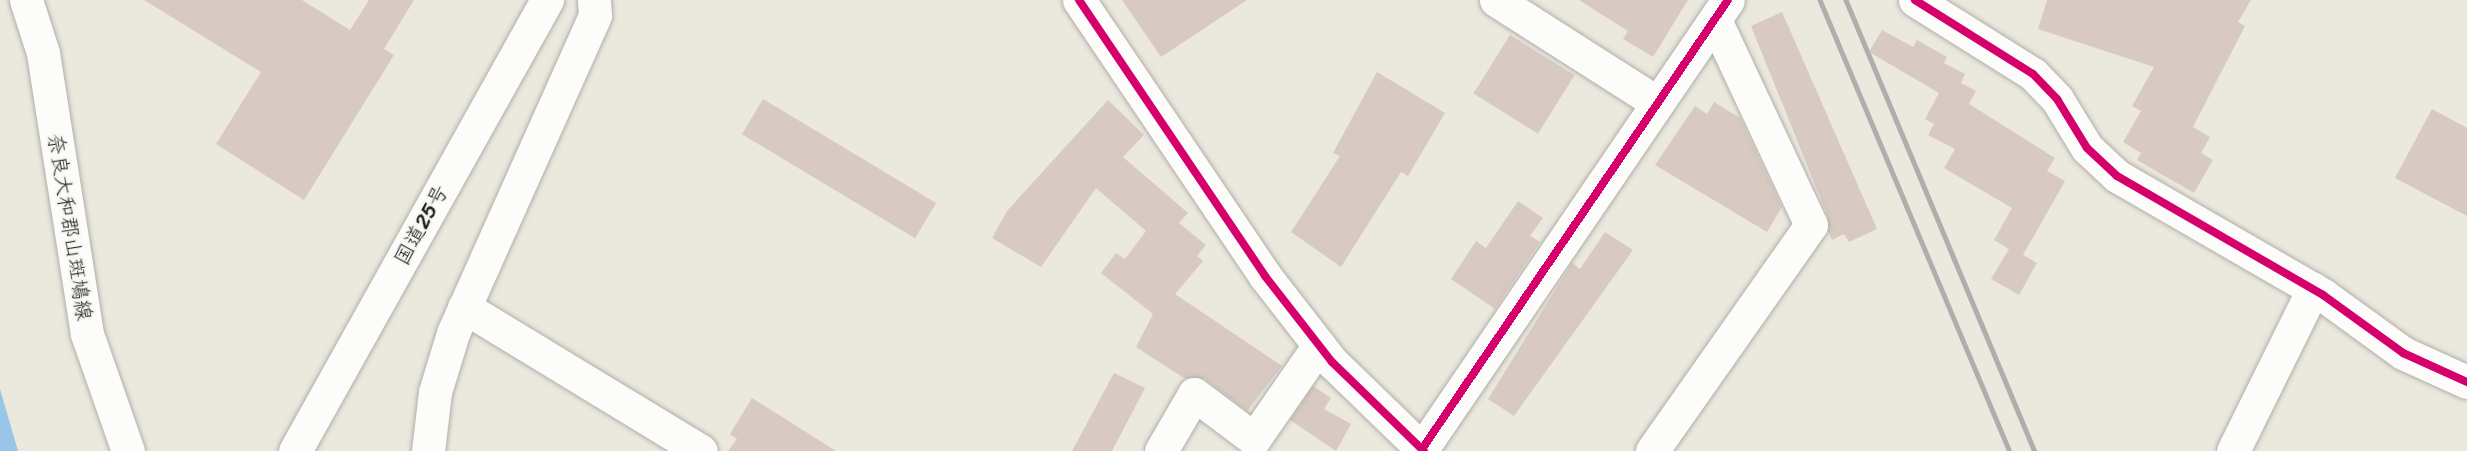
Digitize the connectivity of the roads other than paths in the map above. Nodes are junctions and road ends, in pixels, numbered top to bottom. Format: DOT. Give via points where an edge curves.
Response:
graph roads {
  1 [pos="26,0"];
  2 [pos="547,0"];
  3 [pos="594,0"];
  4 [pos="1079,0"];
  5 [pos="1496,0"];
  6 [pos="1915,0"];
  7 [pos="1722,10"];
  8 [pos="1656,102"];
  9 [pos="2313,289"];
  10 [pos="464,307"];
  11 [pos="1319,345"];
  12 [pos="2467,382"];
  13 [pos="1426,444"];
  14 [pos="128,451"];
  15 [pos="295,451"];
  16 [pos="429,451"];
  17 [pos="701,451"];
  18 [pos="1161,451"];
  19 [pos="1652,451"];
  20 [pos="2233,451"];
  1 -- 14 [label="main road, 奈良大和郡山斑鳩線" via="43,53 87,334"];
  2 -- 15 [label="main road, 国道25号"];
  3 -- 10 [label="main road" via="595,15"];
  4 -- 11 [label="main road" via="1265,276"];
  5 -- 8 [label="main road"];
  6 -- 9 [label="main road" via="2033,74 2057,99 2087,148 2117,176"];
  7 -- 8 [label="main road"];
  7 -- 19 [label="main road" via="1811,225"];
  8 -- 13 [label="main road"];
  9 -- 12 [label="main road" via="2403,353"];
  9 -- 20 [label="main road"];
  10 -- 16 [label="main road" via="435,392"];
  10 -- 17 [label="main road"];
  11 -- 13 [label="main road"];
  11 -- 18 [label="main road" via="1254,439 1194,394"];
}
